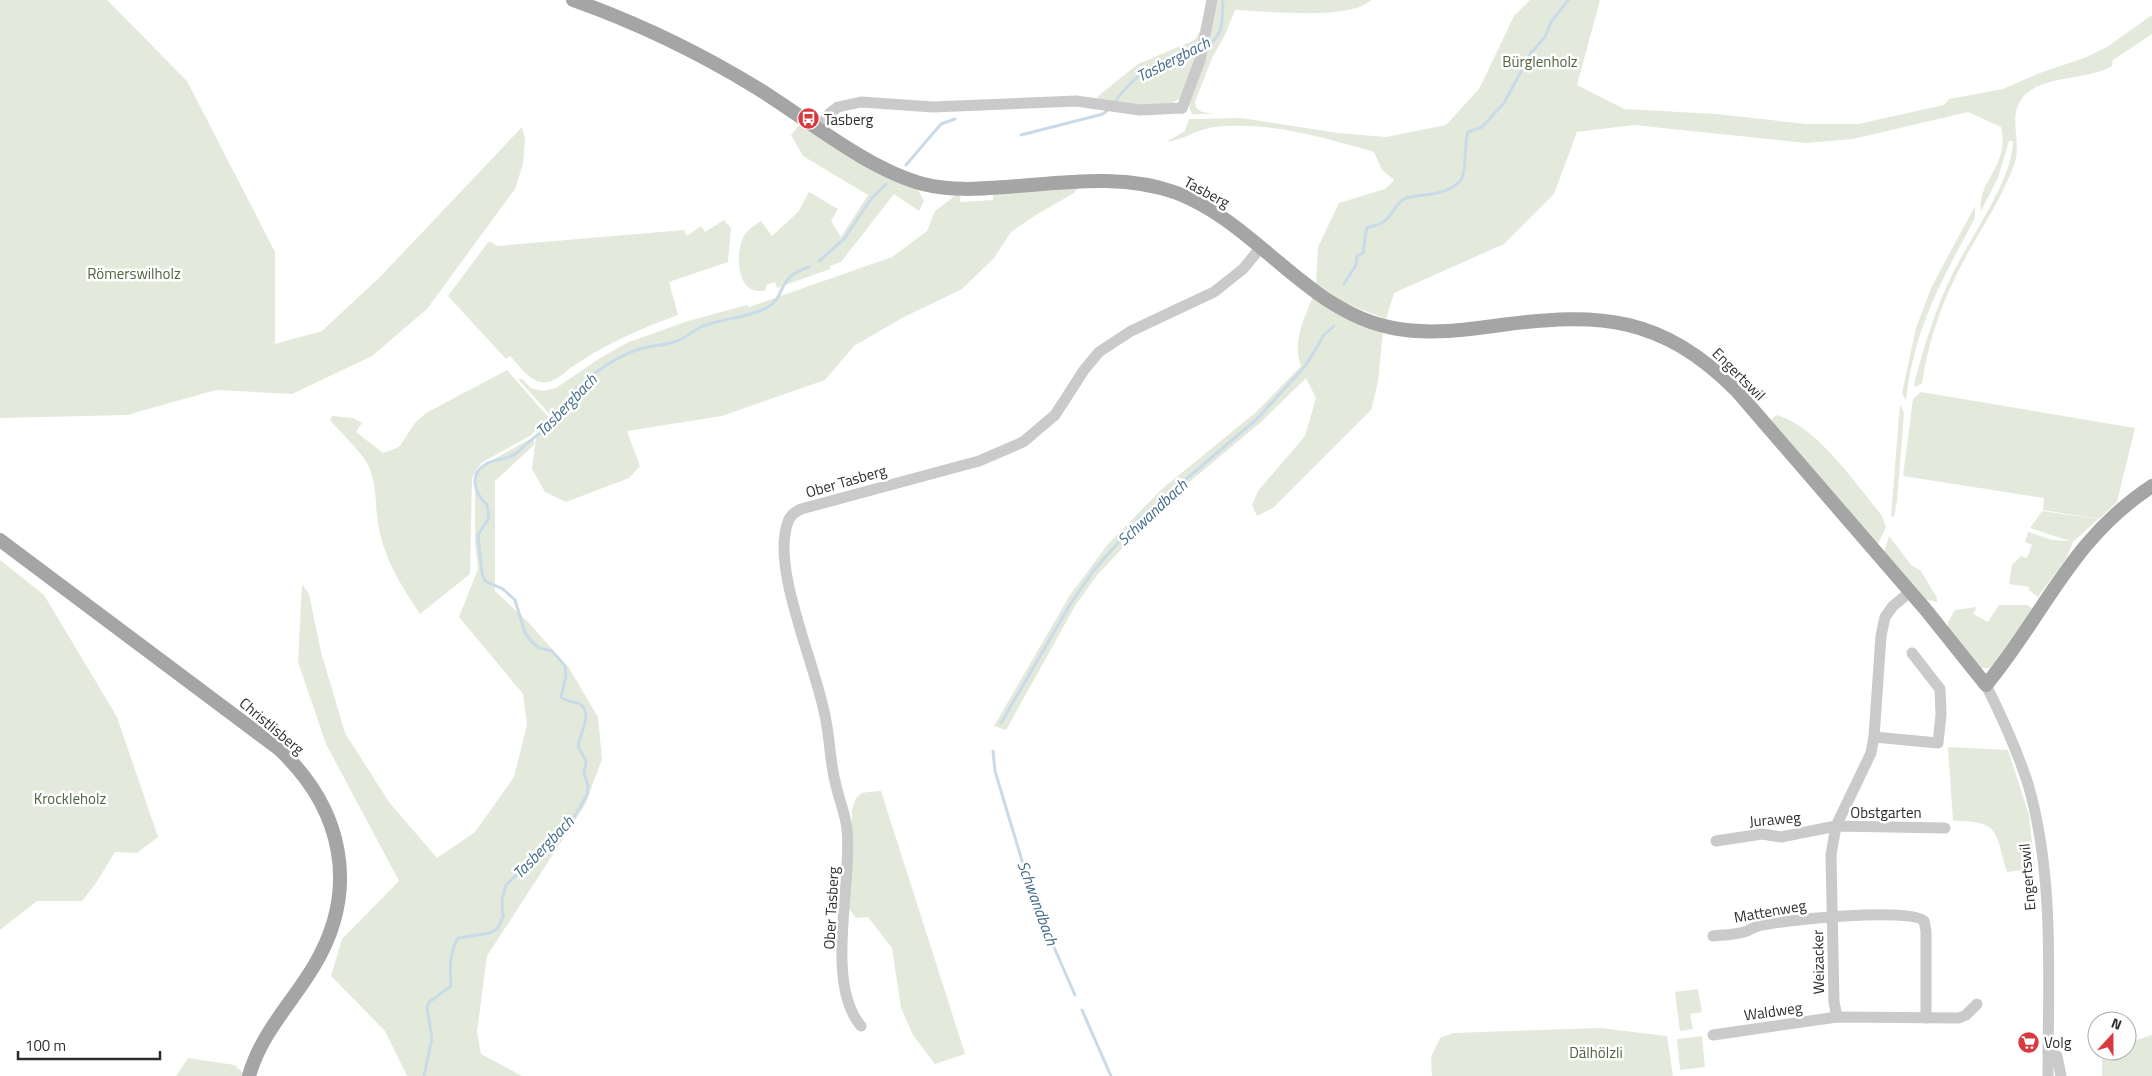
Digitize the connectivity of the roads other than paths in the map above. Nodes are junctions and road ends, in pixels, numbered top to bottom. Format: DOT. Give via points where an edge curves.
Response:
graph roads {
  1 [pos="573,0"];
  2 [pos="1212,0"];
  3 [pos="819,128"];
  4 [pos="1261,247"];
  5 [pos="1356,316"];
  6 [pos="2147,489"];
  7 [pos="0,540"];
  8 [pos="1910,592"];
  9 [pos="1912,653"];
  10 [pos="1986,685"];
  11 [pos="1874,737"];
  12 [pos="1836,826"];
  13 [pos="1944,828"];
  14 [pos="1716,841"];
  15 [pos="1832,916"];
  16 [pos="1713,936"];
  17 [pos="1978,1004"];
  18 [pos="1837,1017"];
  19 [pos="1926,1018"];
  20 [pos="860,1026"];
  21 [pos="1713,1034"];
  22 [pos="2048,1052"];
  23 [pos="249,1076"];
  24 [pos="2048,1076"];
  25 [pos="2060,1076"];
  1 -- 3 [label="main road, Tasberg" via="641,26 698,53"];
  2 -- 3 [label="street" via="1202,54 1184,111 1123,108 1076,101 933,107 861,102 838,107"];
  3 -- 4 [label="main road, Tasberg" via="885,169 937,187 978,189 1106,180 1156,186 1204,206"];
  4 -- 5 [label="main road, Tasberg" via="1315,291"];
  4 -- 20 [label="street, Ober Tasberg" via="1243,269 1214,292 1108,345 1084,370 1055,415 1023,442 978,461 801,509 788,521 786,577 824,707 835,781 847,827 842,940 847,1000"];
  5 -- 8 [label="main road, Engertswil" via="1392,328 1451,332 1580,318 1617,321 1654,332 1712,366 1736,390"];
  6 -- 10 [label="main road" via="2116,512 2090,538"];
  7 -- 23 [label="main road, Christlisberg" via="279,749 304,777 326,813 337,843 340,866 341,884 335,919 318,959 264,1039"];
  8 -- 10 [label="main road, Engertswil"];
  8 -- 11 [label="street, Obstgarten" via="1885,617"];
  9 -- 11 [label="street" via="1940,689 1938,743"];
  10 -- 22 [label="street, Engertswil" via="2028,784 2039,834 2046,890"];
  11 -- 12 [label="street, Obstgarten" via="1863,774"];
  12 -- 13 [label="street, Obstgarten"];
  12 -- 14 [label="street, Juraweg" via="1781,837 1762,834"];
  12 -- 15 [label="street" via="1831,855"];
  15 -- 16 [label="street, Mattenweg" via="1757,926 1744,932"];
  15 -- 18 [label="street, Weizacker"];
  15 -- 19 [label="street, Weizacker" via="1907,915 1923,919 1926,931"];
  17 -- 19 [label="street" via="1961,1018"];
  18 -- 19 [label="street"];
  18 -- 21 [label="street, Waldweg"];
  22 -- 24 [label="street, Engertswil"];
  22 -- 25 [label="street" via="2057,1056"];
}
